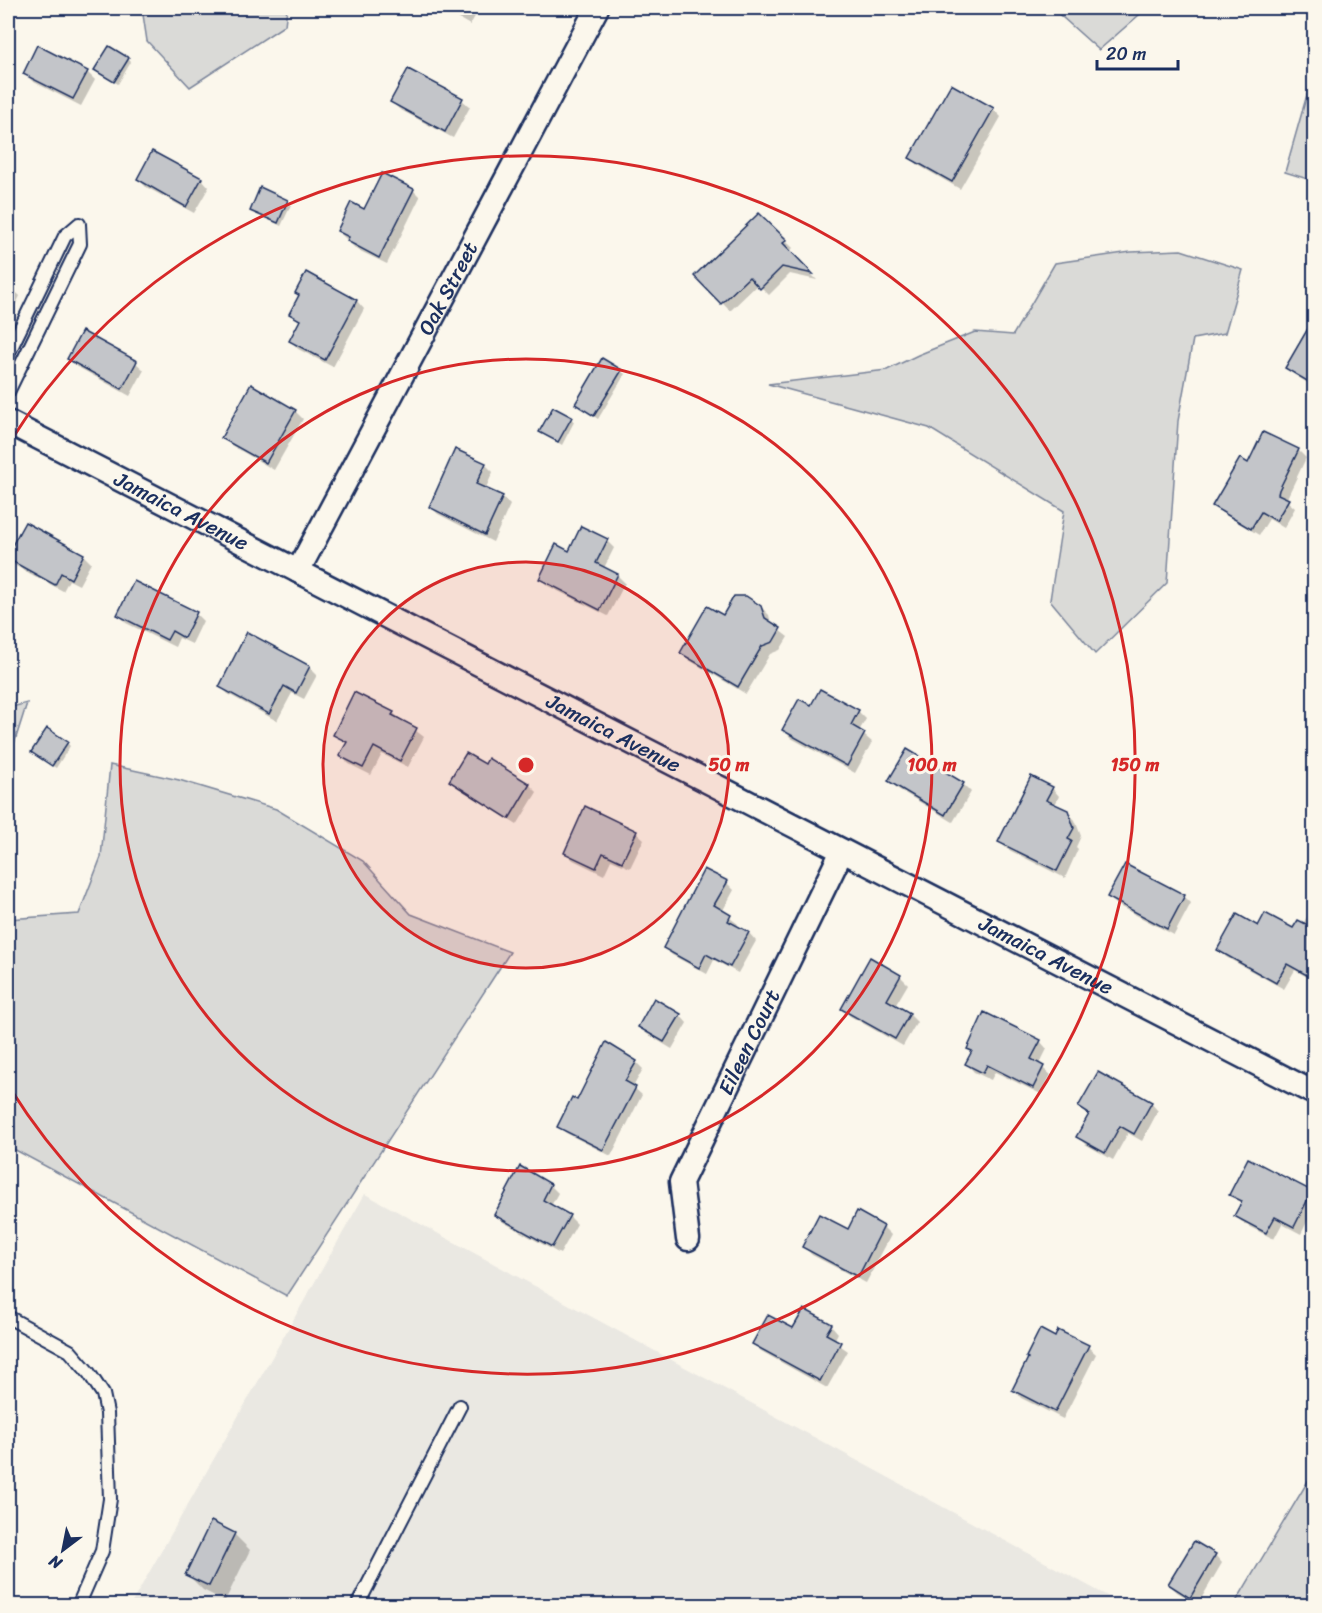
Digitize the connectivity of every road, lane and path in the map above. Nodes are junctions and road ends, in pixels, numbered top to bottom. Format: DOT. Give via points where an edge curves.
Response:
graph roads {
  1 [pos="597,8"];
  2 [pos="8,354"];
  3 [pos="8,392"];
  4 [pos="8,422"];
  5 [pos="298,571"];
  6 [pos="842,851"];
  7 [pos="1314,1094"];
  8 [pos="688,1239"];
  9 [pos="8,1317"];
  10 [pos="460,1406"];
  11 [pos="78,1605"];
  12 [pos="357,1605"];
  1 -- 5 [label="street, Oak Street"];
  2 -- 3 [label="lane" via="65,236 79,224 80,244"];
  4 -- 5 [label="street, Jamaica Avenue"];
  5 -- 6 [label="street, Jamaica Avenue"];
  6 -- 7 [label="street, Jamaica Avenue"];
  6 -- 8 [label="street, Eileen Court" via="681,1182"];
  9 -- 11 [label="lane" via="70,1351 103,1394 110,1499 102,1551"];
  10 -- 12 [label="lane"];
}
